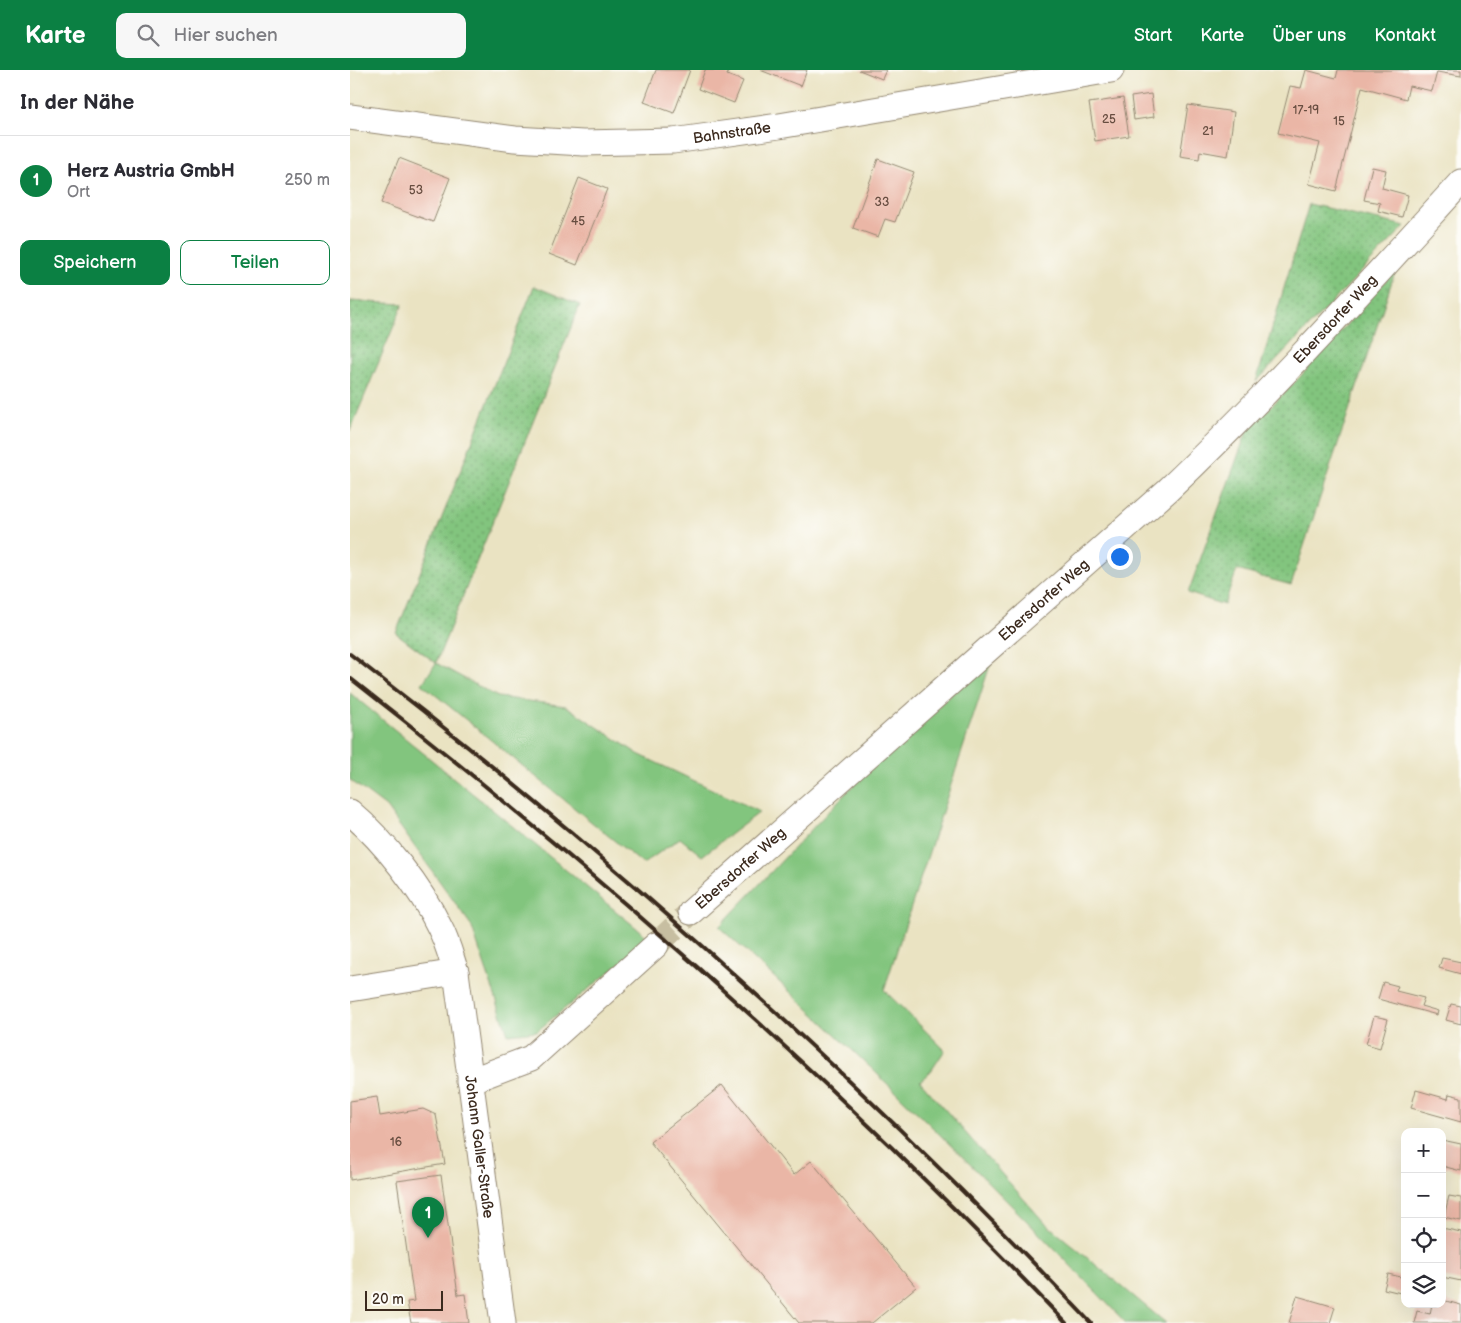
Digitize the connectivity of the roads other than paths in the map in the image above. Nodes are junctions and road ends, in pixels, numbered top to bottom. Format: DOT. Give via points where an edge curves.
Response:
graph roads {
  1 [pos="1111,70"];
  2 [pos="350,117"];
  3 [pos="1461,182"];
  4 [pos="350,812"];
  5 [pos="691,912"];
  6 [pos="656,945"];
  7 [pos="456,972"];
  8 [pos="350,989"];
  9 [pos="470,1081"];
  10 [pos="503,1323"];
  1 -- 2 [label="street, Bahnstraße" via="673,141 583,143 515,140"];
  3 -- 5 [label="street, Ebersdorfer Weg" via="1312,345 1175,484"];
  4 -- 7 [label="street, Johann Galler-Straße" via="376,838 422,897 441,928"];
  6 -- 9 [label="street" via="531,1058"];
  7 -- 8 [label="street"];
  7 -- 9 [label="street, Johann Galler-Straße"];
  9 -- 10 [label="street, Johann Galler-Straße"];
}
